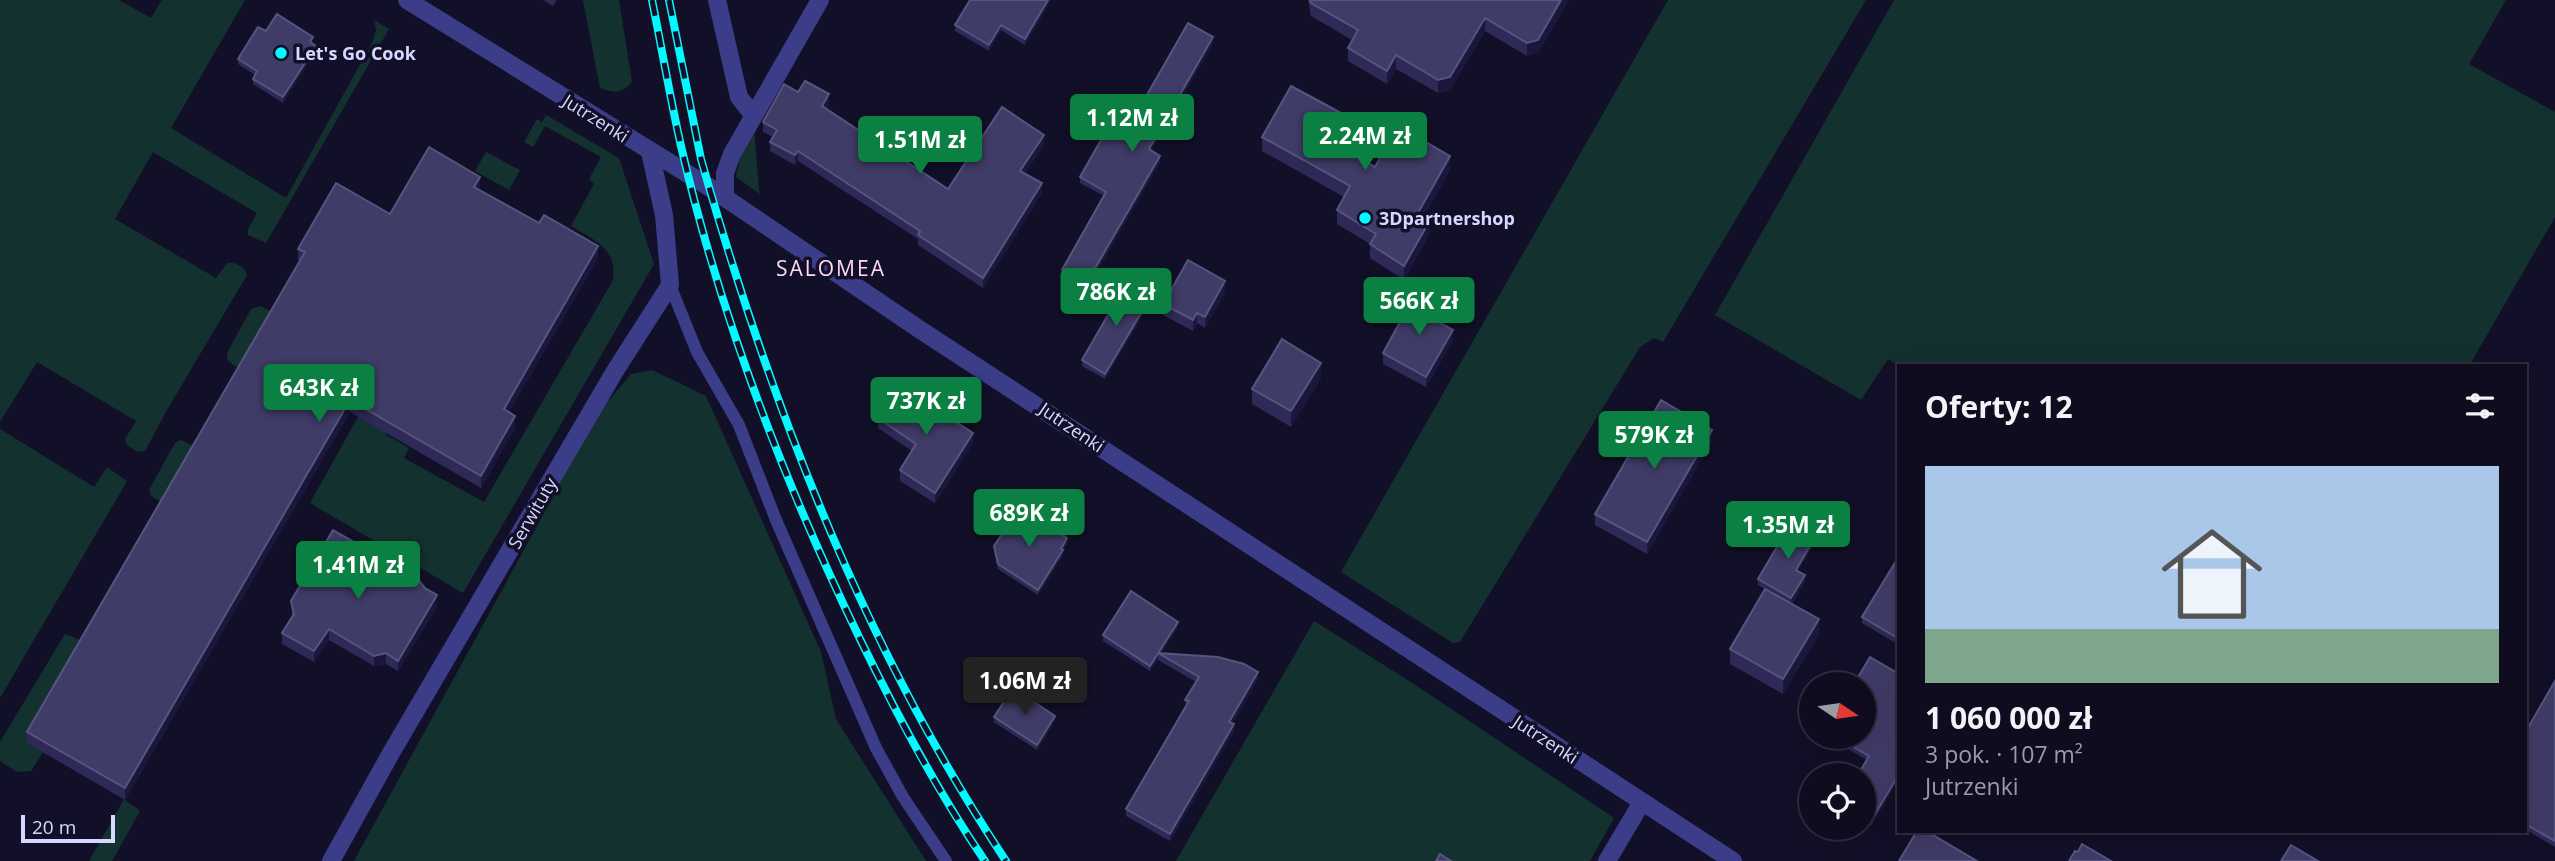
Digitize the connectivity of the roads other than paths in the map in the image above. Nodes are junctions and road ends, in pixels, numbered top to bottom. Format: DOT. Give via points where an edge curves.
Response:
graph roads {
  1 [pos="407,0"];
  2 [pos="717,0"];
  3 [pos="820,0"];
  4 [pos="752,115"];
  5 [pos="650,152"];
  6 [pos="725,198"];
  7 [pos="670,285"];
  8 [pos="1642,802"];
  9 [pos="331,861"];
  10 [pos="946,861"];
  11 [pos="1607,861"];
  12 [pos="1733,861"];
  1 -- 5 [label="street, Jutrzenki"];
  2 -- 4 [label="street" via="739,97"];
  3 -- 4 [label="street"];
  4 -- 6 [label="street" via="725,173"];
  5 -- 6 [label="street, Jutrzenki"];
  5 -- 7 [label="street" via="664,215"];
  6 -- 8 [label="street, Jutrzenki"];
  7 -- 9 [label="street, Serwituty" via="607,383"];
  7 -- 10 [label="lane" via="697,352 739,425 876,748"];
  8 -- 11 [label="street"];
  8 -- 12 [label="street, Jutrzenki"];
}
